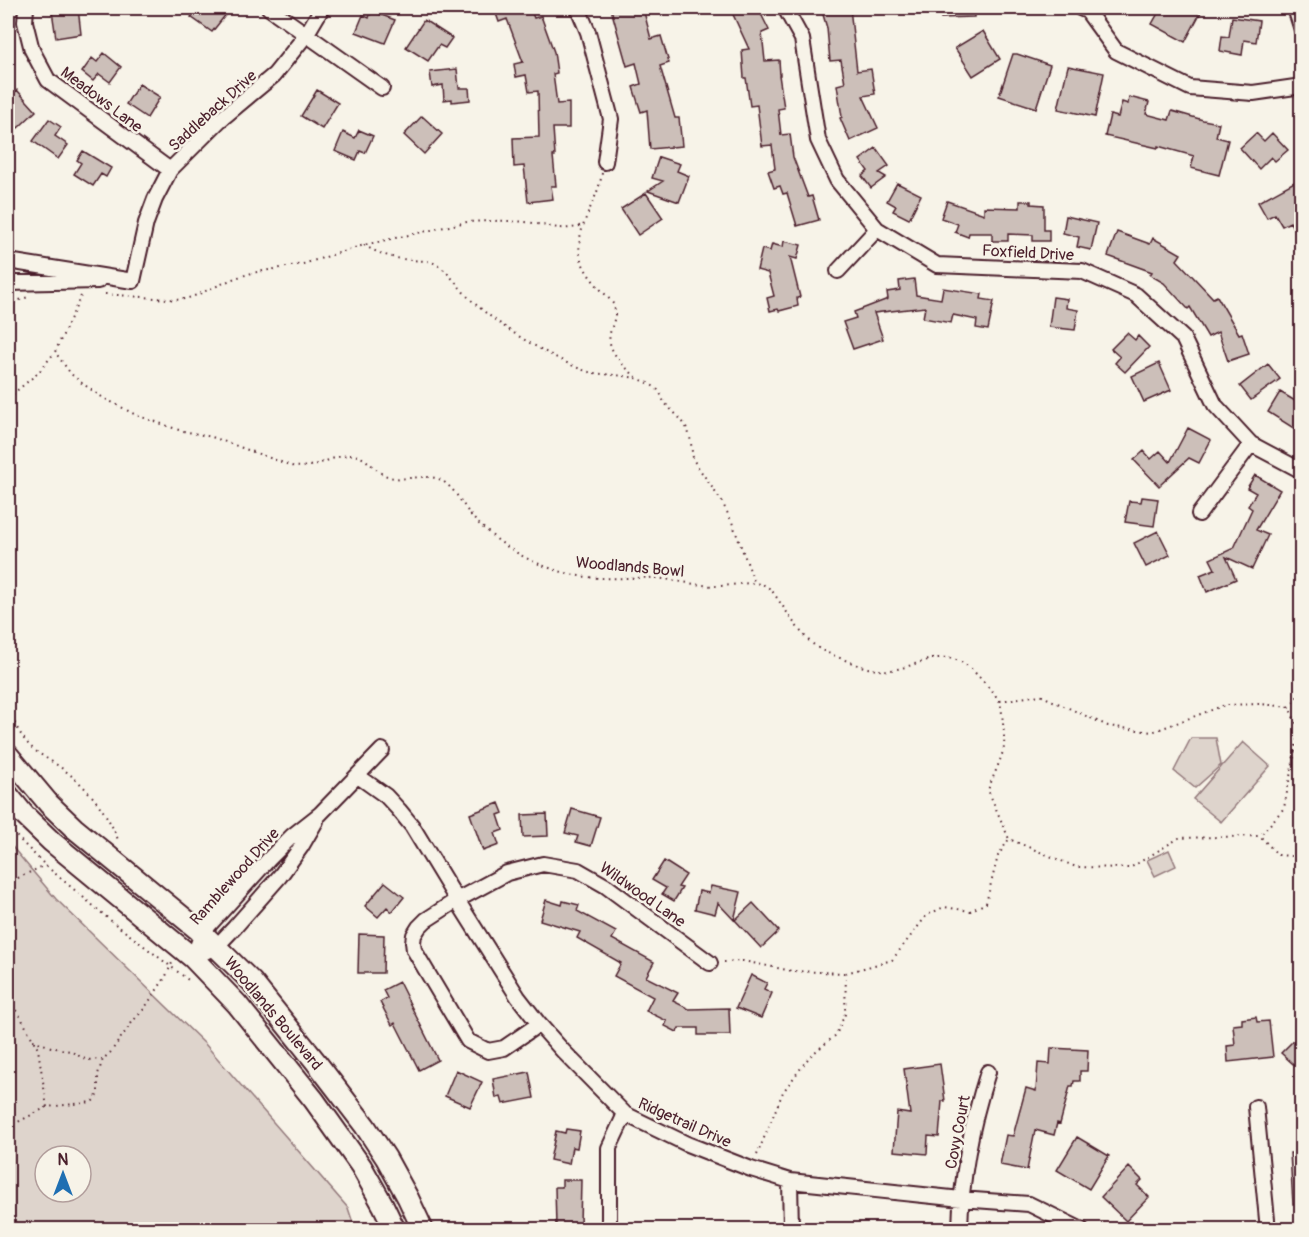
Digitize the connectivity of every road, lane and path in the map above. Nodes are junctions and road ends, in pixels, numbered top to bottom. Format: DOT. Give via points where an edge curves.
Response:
graph roads {
  1 [pos="26,8"];
  2 [pos="269,8"];
  3 [pos="322,8"];
  4 [pos="578,8"];
  5 [pos="786,8"];
  6 [pos="1080,8"];
  7 [pos="1295,8"];
  8 [pos="1302,30"];
  9 [pos="306,35"];
  10 [pos="1302,86"];
  11 [pos="382,88"];
  12 [pos="606,162"];
  13 [pos="170,170"];
  14 [pos="582,225"];
  15 [pos="876,229"];
  16 [pos="364,245"];
  17 [pos="8,261"];
  18 [pos="838,271"];
  19 [pos="133,280"];
  20 [pos="8,283"];
  21 [pos="103,294"];
  22 [pos="82,295"];
  23 [pos="55,352"];
  24 [pos="639,380"];
  25 [pos="8,398"];
  26 [pos="1251,444"];
  27 [pos="1302,471"];
  28 [pos="1199,514"];
  29 [pos="755,584"];
  30 [pos="1302,691"];
  31 [pos="1000,701"];
  32 [pos="8,706"];
  33 [pos="1288,707"];
  34 [pos="382,750"];
  35 [pos="8,755"];
  36 [pos="358,776"];
  37 [pos="8,795"];
  38 [pos="320,814"];
  39 [pos="8,828"];
  40 [pos="1260,836"];
  41 [pos="1009,839"];
  42 [pos="120,845"];
  43 [pos="1302,857"];
  44 [pos="45,865"];
  45 [pos="8,885"];
  46 [pos="457,900"];
  47 [pos="210,940"];
  48 [pos="193,958"];
  49 [pos="710,963"];
  50 [pos="846,973"];
  51 [pos="8,1001"];
  52 [pos="539,1024"];
  53 [pos="33,1040"];
  54 [pos="103,1059"];
  55 [pos="988,1072"];
  56 [pos="47,1107"];
  57 [pos="1256,1107"];
  58 [pos="625,1114"];
  59 [pos="8,1127"];
  60 [pos="752,1169"];
  61 [pos="790,1181"];
  62 [pos="961,1199"];
  63 [pos="8,1218"];
  64 [pos="17,1225"];
  65 [pos="13,1230"];
  66 [pos="22,1230"];
  67 [pos="395,1230"];
  68 [pos="423,1230"];
  69 [pos="609,1230"];
  70 [pos="791,1230"];
  71 [pos="960,1230"];
  72 [pos="1082,1230"];
  73 [pos="1268,1230"];
  1 -- 13 [label="street, Meadows Lane" via="32,50 48,80"];
  2 -- 9 [label="street"];
  3 -- 9 [label="street, Saddleback Drive"];
  4 -- 12 [label="street" via="611,119"];
  5 -- 15 [label="street, Foxfield Drive" via="802,39 818,140 837,180"];
  6 -- 10 [label="street" via="1087,10 1116,51 1190,88 1253,93"];
  7 -- 8 [label="street"];
  9 -- 11 [label="street"];
  9 -- 13 [label="street, Saddleback Drive" via="274,75 220,120"];
  12 -- 14 [label="path"];
  13 -- 19 [label="street, Saddleback Drive" via="154,199"];
  14 -- 16 [label="path" via="562,228 526,222 467,222"];
  14 -- 24 [label="path" via="579,243 583,264 616,312 610,343 626,369"];
  15 -- 18 [label="street"];
  15 -- 26 [label="street, Foxfield Drive" via="937,265 1082,271 1136,295 1183,338 1215,405"];
  16 -- 21 [label="path" via="303,264 243,276 180,300"];
  16 -- 24 [label="path" via="397,259 435,263 470,299 517,335 558,359 589,372"];
  17 -- 19 [label="street"];
  19 -- 20 [label="street"];
  22 -- 23 [label="path"];
  23 -- 25 [label="path" via="38,373"];
  23 -- 29 [label="path, Woodlands Bowl" via="83,384 157,424 212,437 301,468 348,455 363,458 389,477 438,479 494,537 547,567 597,578 715,586"];
  24 -- 29 [label="path" via="657,390 685,425 694,461 732,522"];
  26 -- 27 [label="street, Foxfield Drive"];
  26 -- 28 [label="street"];
  29 -- 31 [label="path" via="773,592 816,648 881,671 939,657 951,658 971,668"];
  30 -- 33 [label="path"];
  31 -- 33 [label="path" via="1040,695 1108,726 1152,732 1225,705"];
  31 -- 41 [label="path" via="1004,747 988,790"];
  32 -- 42 [label="path" via="30,746 93,796"];
  33 -- 40 [label="path" via="1299,730 1284,808"];
  34 -- 36 [label="street, Ramblewood Drive"];
  35 -- 47 [label="street, Woodlands Boulevard" via="74,828"];
  36 -- 38 [label="street, Ramblewood Drive"];
  36 -- 46 [label="street, Ridgetrail Drive" via="386,796 412,826"];
  37 -- 48 [label="street, Woodlands Boulevard" via="52,842"];
  38 -- 47 [label="street, Ramblewood Drive" via="269,859"];
  38 -- 47 [label="street, Ramblewood Drive" via="280,876"];
  39 -- 44 [label="path"];
  40 -- 41 [label="path" via="1179,838 1130,868 1076,867"];
  40 -- 43 [label="path" via="1278,855"];
  41 -- 50 [label="path" via="998,856 986,903 970,911 945,907 927,915 892,960"];
  44 -- 45 [label="path"];
  44 -- 54 [label="path" via="170,965 144,1009"];
  46 -- 49 [label="street, Wildwood Lane" via="507,873 543,864 578,870 606,886"];
  46 -- 52 [label="street, Ridgetrail Drive"];
  46 -- 52 [label="street, Wildwood Lane" via="426,920 413,942 418,958 468,1041 488,1051 504,1048"];
  47 -- 48 [label="street, Ramblewood Drive"];
  47 -- 68 [label="street, Woodlands Boulevard" via="252,982 365,1126"];
  48 -- 67 [label="street, Woodlands Boulevard" via="237,1004 314,1100 361,1166"];
  49 -- 50 [label="path" via="742,961 792,971"];
  50 -- 60 [label="path" via="845,1014 836,1035 810,1056 783,1092"];
  51 -- 53 [label="path"];
  52 -- 58 [label="street, Ridgetrail Drive"];
  53 -- 54 [label="path" via="87,1059"];
  53 -- 56 [label="path" via="38,1049"];
  54 -- 56 [label="path" via="98,1092 92,1102"];
  55 -- 62 [label="street, Covy Court" via="978,1104"];
  56 -- 59 [label="path"];
  57 -- 73 [label="street"];
  58 -- 60 [label="street, Ridgetrail Drive"];
  58 -- 69 [label="street" via="609,1148"];
  60 -- 61 [label="street, Ridgetrail Drive"];
  61 -- 62 [label="street, Ridgetrail Drive"];
  61 -- 70 [label="street"];
  62 -- 71 [label="street, Covy Court"];
  62 -- 72 [label="street, Ridgetrail Drive" via="1029,1204"];
  63 -- 64 [label="path"];
  64 -- 65 [label="path"];
  64 -- 66 [label="path"];
}
